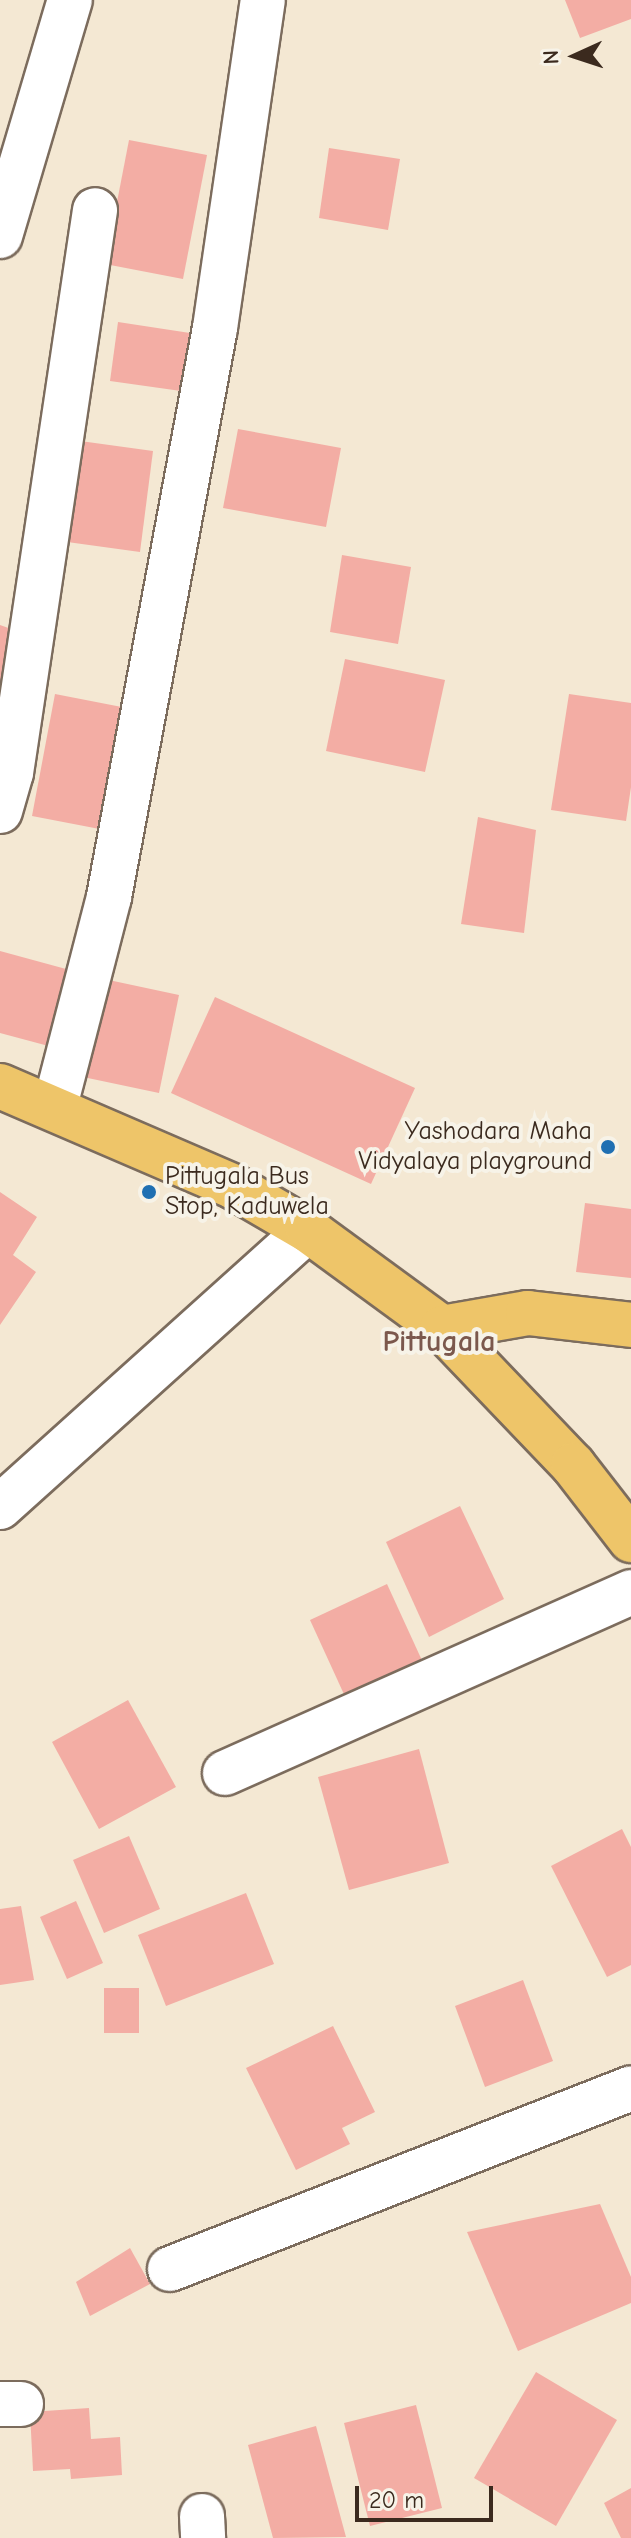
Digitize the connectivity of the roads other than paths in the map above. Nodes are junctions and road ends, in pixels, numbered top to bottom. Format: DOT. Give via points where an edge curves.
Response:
graph roads {
  1 [pos="70,0"];
  2 [pos="263,0"];
  3 [pos="95,210"];
  4 [pos="0,236"];
  5 [pos="0,811"];
  6 [pos="0,1086"];
  7 [pos="55,1106"];
  8 [pos="308,1230"];
  9 [pos="631,1325"];
  10 [pos="442,1328"];
  11 [pos="0,1507"];
  12 [pos="631,1540"];
  13 [pos="631,1592"];
  14 [pos="225,1773"];
  15 [pos="631,2088"];
  16 [pos="170,2269"];
  1 -- 4 [label="street"];
  2 -- 7 [label="street" via="215,328 109,897"];
  3 -- 5 [label="street" via="11,773"];
  6 -- 7 [label="main road"];
  7 -- 8 [label="main road" via="234,1187"];
  8 -- 10 [label="main road"];
  8 -- 11 [label="street"];
  9 -- 10 [label="main road" via="528,1313"];
  10 -- 12 [label="main road" via="573,1465"];
  13 -- 14 [label="street"];
  15 -- 16 [label="street"];
}
